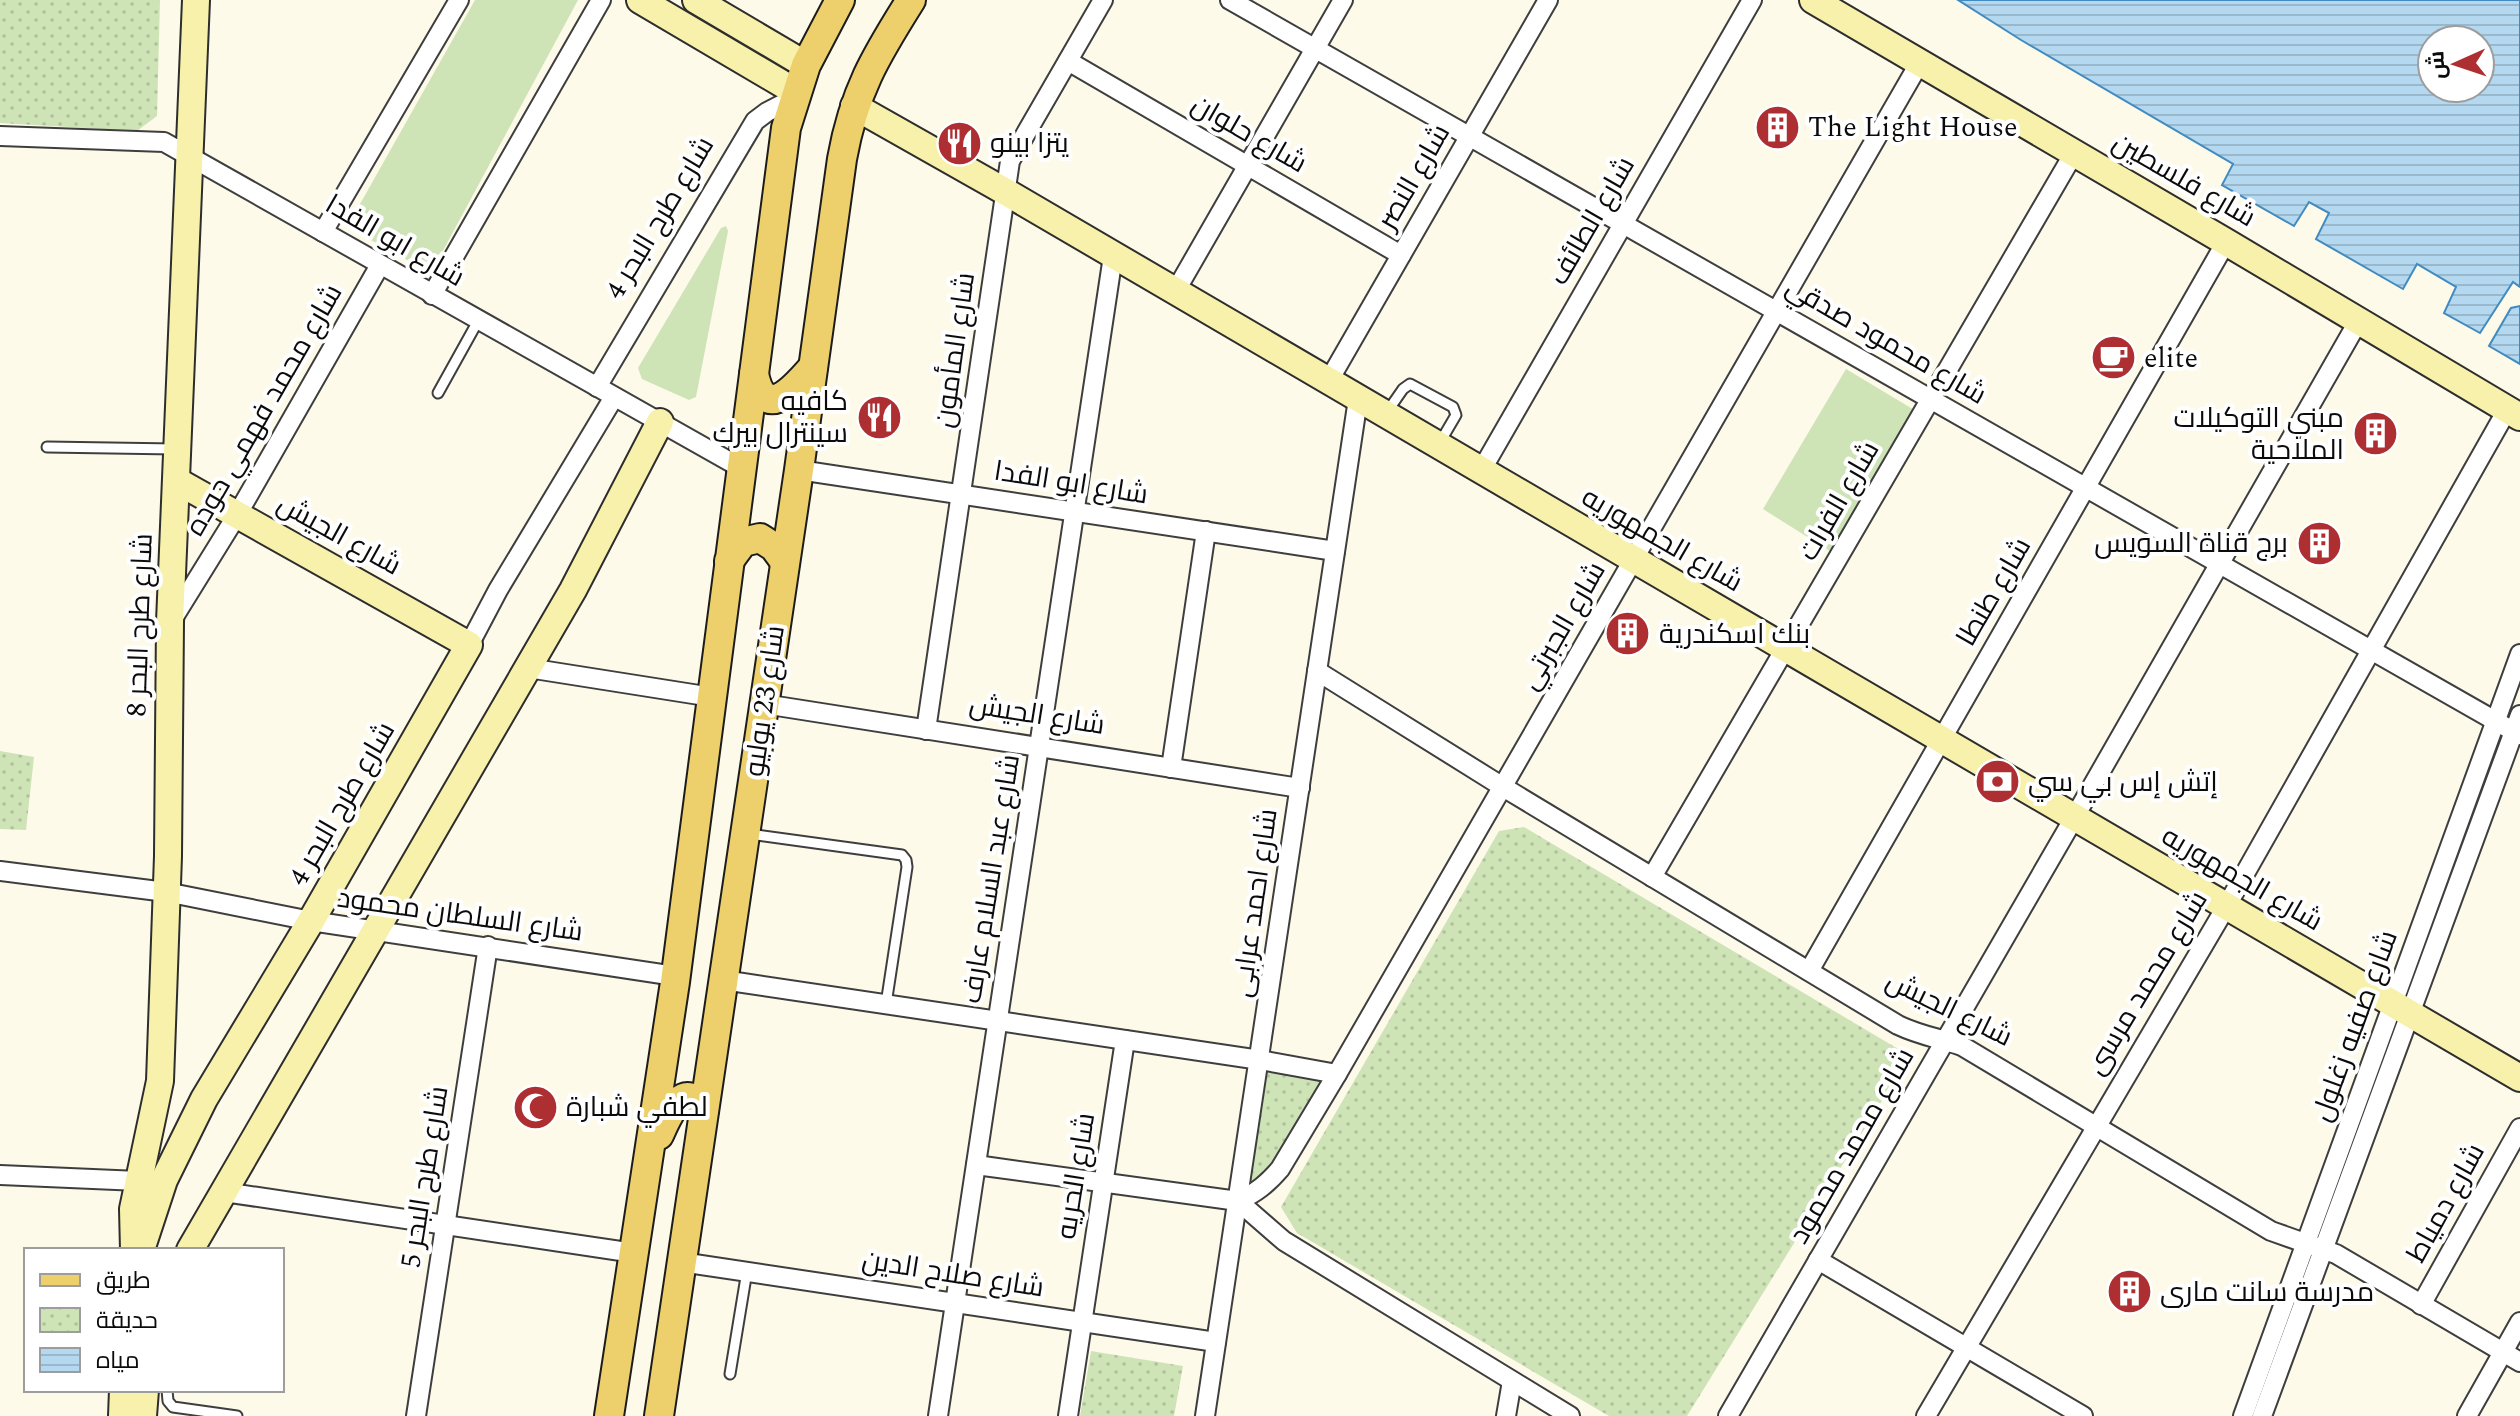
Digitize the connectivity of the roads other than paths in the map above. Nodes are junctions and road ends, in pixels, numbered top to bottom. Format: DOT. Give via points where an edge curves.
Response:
graph roads {
  1 [pos="196,0"];
  2 [pos="459,0"];
  3 [pos="601,0"];
  4 [pos="640,0"];
  5 [pos="696,0"];
  6 [pos="840,0"];
  7 [pos="911,0"];
  8 [pos="1103,0"];
  9 [pos="1230,0"];
  10 [pos="1343,0"];
  11 [pos="1548,0"];
  12 [pos="1752,0"];
  13 [pos="1813,0"];
  14 [pos="1316,48"];
  15 [pos="1068,61"];
  16 [pos="1920,62"];
  17 [pos="806,65"];
  18 [pos="795,95"];
  19 [pos="854,106"];
  20 [pos="0,136"];
  21 [pos="1470,136"];
  22 [pos="2074,153"];
  23 [pos="190,155"];
  24 [pos="1248,166"];
  25 [pos="1006,192"];
  26 [pos="1622,223"];
  27 [pos="323,232"];
  28 [pos="2226,242"];
  29 [pos="1401,255"];
  30 [pos="1113,256"];
  31 [pos="380,265"];
  32 [pos="1175,292"];
  33 [pos="432,295"];
  34 [pos="1777,311"];
  35 [pos="2359,320"];
  36 [pos="478,321"];
  37 [pos="813,367"];
  38 [pos="754,374"];
  39 [pos="1328,382"];
  40 [pos="597,387"];
  41 [pos="438,393"];
  42 [pos="614,397"];
  43 [pos="1358,399"];
  44 [pos="1931,399"];
  45 [pos="2514,414"];
  46 [pos="1386,415"];
  47 [pos="660,422"];
  48 [pos="1438,446"];
  49 [pos="47,447"];
  50 [pos="178,449"];
  51 [pos="741,468"];
  52 [pos="799,470"];
  53 [pos="1481,471"];
  54 [pos="177,481"];
  55 [pos="2086,487"];
  56 [pos="962,495"];
  57 [pos="1075,512"];
  58 [pos="237,515"];
  59 [pos="1206,531"];
  60 [pos="1335,551"];
  61 [pos="1633,560"];
  62 [pos="729,561"];
  63 [pos="785,562"];
  64 [pos="2219,564"];
  65 [pos="170,622"];
  66 [pos="469,645"];
  67 [pos="1785,649"];
  68 [pos="2371,650"];
  69 [pos="2520,654"];
  70 [pos="528,668"];
  71 [pos="1317,671"];
  72 [pos="712,697"];
  73 [pos="764,704"];
  74 [pos="2496,722"];
  75 [pos="2518,727"];
  76 [pos="926,730"];
  77 [pos="1941,740"];
  78 [pos="1039,747"];
  79 [pos="1171,768"];
  80 [pos="1503,787"];
  81 [pos="1300,788"];
  82 [pos="2074,818"];
  83 [pos="745,834"];
  84 [pos="0,871"];
  85 [pos="1652,877"];
  86 [pos="166,892"];
  87 [pos="2226,907"];
  88 [pos="311,921"];
  89 [pos="377,929"];
  90 [pos="488,946"];
  91 [pos="1809,971"];
  92 [pos="675,976"];
  93 [pos="723,980"];
  94 [pos="886,1004"];
  95 [pos="2401,1009"];
  96 [pos="998,1021"];
  97 [pos="1125,1040"];
  98 [pos="1945,1040"];
  99 [pos="1260,1060"];
  100 [pos="1337,1074"];
  101 [pos="2520,1078"];
  102 [pos="704,1110"];
  103 [pos="2094,1127"];
  104 [pos="2520,1128"];
  105 [pos="648,1158"];
  106 [pos="976,1165"];
  107 [pos="0,1175"];
  108 [pos="139,1181"];
  109 [pos="1103,1182"];
  110 [pos="224,1192"];
  111 [pos="1238,1201"];
  112 [pos="446,1224"];
  113 [pos="2305,1244"];
  114 [pos="134,1248"];
  115 [pos="142,1248"];
  116 [pos="191,1248"];
  117 [pos="2325,1249"];
  118 [pos="634,1253"];
  119 [pos="1818,1260"];
  120 [pos="681,1262"];
  121 [pos="747,1271"];
  122 [pos="955,1303"];
  123 [pos="2421,1305"];
  124 [pos="1082,1322"];
  125 [pos="2520,1322"];
  126 [pos="1216,1342"];
  127 [pos="1966,1348"];
  128 [pos="2503,1352"];
  129 [pos="2520,1362"];
  130 [pos="730,1374"];
  131 [pos="1512,1381"];
  132 [pos="123,1392"];
  133 [pos="145,1392"];
  134 [pos="167,1392"];
  135 [pos="1211,1415"];
  136 [pos="122,1416"];
  137 [pos="143,1416"];
  138 [pos="237,1416"];
  139 [pos="416,1416"];
  140 [pos="609,1416"];
  141 [pos="659,1416"];
  142 [pos="938,1416"];
  143 [pos="1068,1416"];
  144 [pos="1506,1416"];
  145 [pos="1570,1416"];
  146 [pos="1728,1416"];
  147 [pos="1926,1416"];
  148 [pos="2083,1416"];
  149 [pos="2243,1416"];
  150 [pos="2262,1416"];
  151 [pos="2467,1416"];
  1 -- 23 [label="street, شارع طرح البحر 8"];
  2 -- 27 [label="street"];
  3 -- 33 [label="street"];
  4 -- 18 [label="street"];
  5 -- 17 [label="street"];
  6 -- 17 [label="main road, شارع 23 يوليو"];
  7 -- 19 [label="main road, شارع 23 يوليو" via="877,52"];
  8 -- 15 [label="street, شارع المأمون"];
  9 -- 14 [label="street, شارع محمود صدقي"];
  10 -- 14 [label="street"];
  11 -- 21 [label="street, شارع النصر"];
  12 -- 26 [label="street, شارع الطائف"];
  13 -- 16 [label="street, شارع فلسطين"];
  14 -- 21 [label="street, شارع محمود صدقي"];
  14 -- 24 [label="street"];
  15 -- 24 [label="street, شارع حلوان"];
  15 -- 25 [label="street, شارع المأمون" via="1010,161"];
  16 -- 22 [label="street, شارع فلسطين"];
  16 -- 34 [label="street, شارع الجبرتي"];
  17 -- 18 [label="main road, شارع 23 يوليو"];
  18 -- 38 [label="main road, شارع 23 يوليو" via="786,128"];
  18 -- 40 [label="street, شارع طرح البحر 4" via="755,121"];
  19 -- 25 [label="street, شارع الجمهوريه"];
  19 -- 37 [label="main road, شارع 23 يوليو"];
  20 -- 23 [label="street, شارع ابو الفدا" via="164,142"];
  21 -- 26 [label="street, شارع محمود صدقي"];
  21 -- 29 [label="street, شارع النصر"];
  22 -- 28 [label="street, شارع فلسطين"];
  22 -- 44 [label="street, شارع الفرات"];
  23 -- 27 [label="street, شارع ابو الفدا"];
  23 -- 50 [label="street, شارع طرح البحر 8"];
  24 -- 29 [label="street, شارع حلوان"];
  24 -- 32 [label="street"];
  25 -- 30 [label="street, شارع الجمهوريه"];
  25 -- 56 [label="street, شارع المأمون"];
  26 -- 34 [label="street, شارع محمود صدقي"];
  26 -- 53 [label="street, شارع الطائف"];
  27 -- 31 [label="street, شارع ابو الفدا"];
  28 -- 35 [label="street, شارع فلسطين"];
  28 -- 55 [label="street, شارع طنطا"];
  29 -- 39 [label="street, شارع النصر"];
  30 -- 32 [label="street, شارع الجمهوريه"];
  30 -- 57 [label="street, شارع عبد السلام عارف"];
  31 -- 33 [label="street, شارع ابو الفدا"];
  31 -- 58 [label="street, شارع محمد فهمي حوده"];
  32 -- 39 [label="street, شارع الجمهوريه"];
  33 -- 36 [label="street, شارع ابو الفدا"];
  34 -- 44 [label="street, شارع محمود صدقي"];
  34 -- 61 [label="street, شارع الجبرتي"];
  35 -- 45 [label="street, شارع فلسطين"];
  35 -- 64 [label="street, شارع محمد محمود"];
  36 -- 40 [label="street, شارع ابو الفدا"];
  36 -- 41 [label="lane"];
  37 -- 38 [label="main road" via="781,398 765,396"];
  37 -- 52 [label="main road, شارع 23 يوليو"];
  38 -- 51 [label="main road, شارع 23 يوليو"];
  39 -- 43 [label="street, شارع الجمهوريه"];
  40 -- 42 [label="street, شارع ابو الفدا"];
  42 -- 47 [label="street, شارع ابو الفدا"];
  42 -- 66 [label="street, شارع طرح البحر 4"];
  43 -- 46 [label="street, شارع الجمهوريه"];
  43 -- 60 [label="street, شارع احمد عرابى"];
  44 -- 55 [label="street, شارع محمود صدقي"];
  44 -- 67 [label="street, شارع الفرات"];
  45 -- 68 [label="street, شارع محمد مرسى"];
  46 -- 48 [label="street, شارع الجمهوريه"];
  46 -- 48 [label="lane" via="1410,384 1453,407 1456,415"];
  47 -- 51 [label="street, شارع ابو الفدا"];
  47 -- 70 [label="street"];
  48 -- 53 [label="street, شارع الجمهوريه"];
  49 -- 50 [label="lane"];
  50 -- 54 [label="street, شارع طرح البحر 8"];
  51 -- 62 [label="main road, شارع 23 يوليو"];
  52 -- 56 [label="street, شارع ابو الفدا"];
  52 -- 63 [label="main road, شارع 23 يوليو"];
  53 -- 61 [label="street, شارع الجمهوريه"];
  54 -- 58 [label="street, شارع الجيش"];
  54 -- 65 [label="street, شارع طرح البحر 8"];
  55 -- 64 [label="street, شارع محمود صدقي"];
  55 -- 77 [label="street, شارع طنطا"];
  56 -- 57 [label="street, شارع ابو الفدا"];
  56 -- 76 [label="street, شارع المأمون"];
  57 -- 59 [label="street, شارع ابو الفدا"];
  57 -- 78 [label="street, شارع عبد السلام عارف"];
  58 -- 65 [label="street, شارع محمد فهمي حوده"];
  58 -- 66 [label="street, شارع الجيش"];
  59 -- 60 [label="street, شارع ابو الفدا"];
  59 -- 79 [label="street"];
  60 -- 71 [label="street, شارع احمد عرابى"];
  61 -- 67 [label="street, شارع الجمهوريه"];
  61 -- 80 [label="street, شارع الجبرتي"];
  62 -- 63 [label="main road" via="743,542 760,538"];
  62 -- 72 [label="main road, شارع 23 يوليو"];
  63 -- 73 [label="main road, شارع 23 يوليو"];
  64 -- 68 [label="street, شارع محمود صدقي"];
  64 -- 82 [label="street, شارع محمد محمود"];
  65 -- 86 [label="street, شارع طرح البحر 8"];
  66 -- 88 [label="street, شارع طرح البحر 4"];
  67 -- 77 [label="street, شارع الجمهوريه"];
  67 -- 85 [label="street, شارع الفرات"];
  68 -- 74 [label="street, شارع محمود صدقي"];
  68 -- 87 [label="street, شارع محمد مرسى"];
  69 -- 74 [label="street, شارع صفيه زغلول"];
  70 -- 72 [label="street"];
  70 -- 89 [label="street"];
  71 -- 80 [label="street, شارع الجيش"];
  71 -- 81 [label="street, شارع احمد عرابى"];
  72 -- 92 [label="main road, شارع 23 يوليو"];
  73 -- 76 [label="street, شارع الجيش"];
  73 -- 83 [label="main road, شارع 23 يوليو"];
  74 -- 75 [label="street, شارع محمود صدقي"];
  74 -- 95 [label="street, شارع صفيه زغلول"];
  75 -- 95 [label="street, شارع صفيه زغلول"];
  76 -- 78 [label="street, شارع الجيش"];
  77 -- 82 [label="street, شارع الجمهوريه"];
  77 -- 91 [label="street, شارع طنطا"];
  78 -- 79 [label="street, شارع الجيش"];
  78 -- 96 [label="street, شارع عبد السلام عارف"];
  79 -- 81 [label="street, شارع الجيش"];
  80 -- 85 [label="street, شارع الجيش"];
  80 -- 100 [label="street, شارع الجبرتي"];
  81 -- 99 [label="street, شارع احمد عرابى"];
  82 -- 87 [label="street, شارع الجمهوريه"];
  82 -- 98 [label="street, شارع محمد محمود"];
  83 -- 93 [label="main road, شارع 23 يوليو"];
  83 -- 94 [label="lane" via="904,857 907,867"];
  84 -- 86 [label="street, شارع السلطان محمود"];
  85 -- 91 [label="street, شارع الجيش"];
  86 -- 88 [label="street, شارع السلطان محمود"];
  86 -- 108 [label="street, شارع طرح البحر 8" via="160,1081"];
  87 -- 95 [label="street, شارع الجمهوريه"];
  87 -- 103 [label="street, شارع محمد مرسى"];
  88 -- 89 [label="street, شارع السلطان محمود"];
  88 -- 115 [label="street, شارع طرح البحر 4" via="204,1099 164,1180"];
  89 -- 90 [label="street, شارع السلطان محمود"];
  89 -- 110 [label="street"];
  90 -- 92 [label="street, شارع السلطان محمود"];
  90 -- 112 [label="street, شارع طرح البحر 5"];
  91 -- 98 [label="street, شارع الجيش" via="1898,1025"];
  92 -- 105 [label="main road, شارع 23 يوليو"];
  93 -- 94 [label="street"];
  93 -- 102 [label="main road, شارع 23 يوليو"];
  94 -- 96 [label="street"];
  95 -- 101 [label="street, شارع الجمهوريه"];
  95 -- 113 [label="street, شارع صفيه زغلول"];
  95 -- 117 [label="street, شارع صفيه زغلول"];
  96 -- 97 [label="street"];
  96 -- 106 [label="street, شارع عبد السلام عارف"];
  97 -- 99 [label="street"];
  97 -- 109 [label="street, شارع الحريه"];
  98 -- 103 [label="street, شارع الجيش"];
  98 -- 119 [label="street, شارع محمد محمود"];
  99 -- 100 [label="street"];
  99 -- 111 [label="street, شارع احمد عرابى"];
  100 -- 111 [label="street, شارع الجبرتي" via="1280,1169 1254,1194"];
  102 -- 105 [label="main road" via="692,1099 676,1102"];
  102 -- 120 [label="main road, شارع 23 يوليو"];
  103 -- 113 [label="street, شارع الجيش" via="2271,1231"];
  103 -- 127 [label="street, شارع محمد مرسى"];
  104 -- 123 [label="street, شارع دمياط"];
  105 -- 118 [label="main road, شارع 23 يوليو"];
  106 -- 109 [label="street"];
  106 -- 122 [label="street, شارع عبد السلام عارف"];
  107 -- 108 [label="street"];
  108 -- 114 [label="street, شارع طرح البحر 8"];
  109 -- 111 [label="street"];
  109 -- 124 [label="street, شارع الحريه"];
  110 -- 112 [label="street"];
  110 -- 116 [label="street"];
  111 -- 126 [label="street, شارع احمد عرابى"];
  111 -- 131 [label="street" via="1284,1241"];
  112 -- 118 [label="street"];
  112 -- 139 [label="street, شارع طرح البحر 5"];
  113 -- 117 [label="street, شارع الجيش"];
  113 -- 149 [label="street, شارع صفيه زغلول"];
  117 -- 123 [label="street, شارع الجيش"];
  117 -- 150 [label="street, شارع صفيه زغلول"];
  118 -- 140 [label="main road, شارع 23 يوليو"];
  119 -- 127 [label="street"];
  119 -- 146 [label="street, شارع محمد محمود"];
  120 -- 121 [label="street, شارع صلاح الدين"];
  120 -- 141 [label="main road, شارع 23 يوليو"];
  121 -- 122 [label="street, شارع صلاح الدين"];
  121 -- 130 [label="lane"];
  122 -- 124 [label="street, شارع صلاح الدين"];
  122 -- 142 [label="street, شارع عبد السلام عارف"];
  123 -- 128 [label="street, شارع الجيش"];
  124 -- 126 [label="street, شارع صلاح الدين"];
  124 -- 143 [label="street, شارع الحريه"];
  125 -- 128 [label="street"];
  126 -- 135 [label="street, شارع احمد عرابى"];
  127 -- 147 [label="street, شارع محمد مرسى"];
  127 -- 148 [label="street"];
  128 -- 129 [label="street, شارع الجيش"];
  128 -- 151 [label="street"];
  131 -- 144 [label="street"];
  131 -- 145 [label="street"];
  132 -- 136 [label="street"];
  133 -- 137 [label="street"];
  134 -- 138 [label="lane" via="173,1407"];
}
